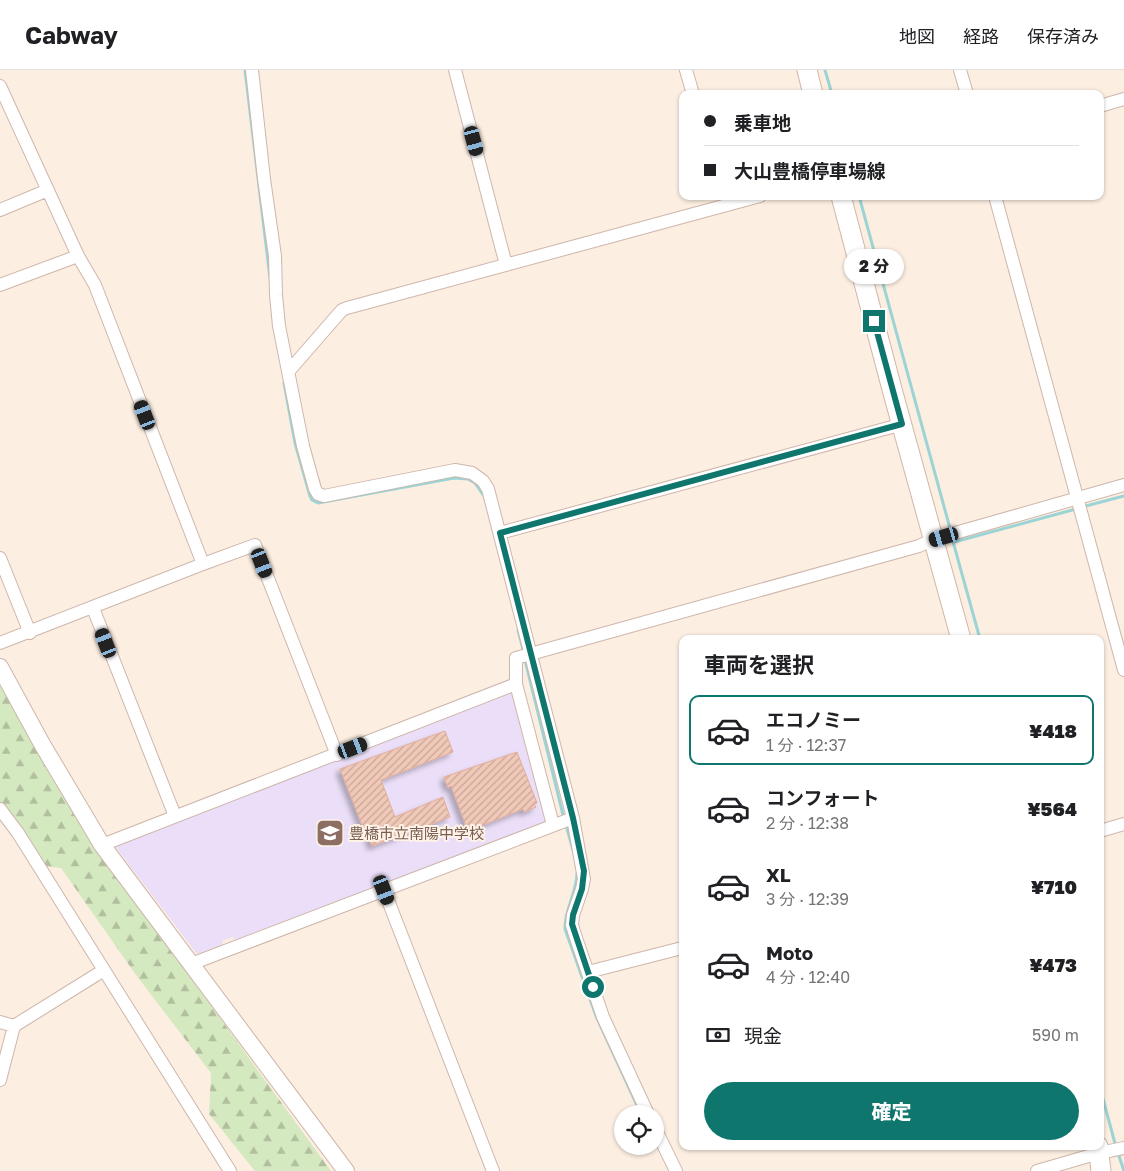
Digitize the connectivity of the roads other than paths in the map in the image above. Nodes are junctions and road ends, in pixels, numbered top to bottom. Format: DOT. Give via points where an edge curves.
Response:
graph roads {
  1 [pos="252,70"];
  2 [pos="455,70"];
  3 [pos="686,70"];
  4 [pos="807,70"];
  5 [pos="960,70"];
  6 [pos="0,86"];
  7 [pos="692,90"];
  8 [pos="812,90"];
  9 [pos="966,90"];
  10 [pos="1124,99"];
  11 [pos="1104,105"];
  12 [pos="48,190"];
  13 [pos="842,200"];
  14 [pos="996,200"];
  15 [pos="722,201"];
  16 [pos="0,210"];
  17 [pos="78,256"];
  18 [pos="506,265"];
  19 [pos="0,285"];
  20 [pos="288,372"];
  21 [pos="902,424"];
  22 [pos="1124,485"];
  23 [pos="1077,500"];
  24 [pos="500,533"];
  25 [pos="939,538"];
  26 [pos="0,558"];
  27 [pos="203,564"];
  28 [pos="93,608"];
  29 [pos="30,632"];
  30 [pos="960,635"];
  31 [pos="0,644"];
  32 [pos="531,654"];
  33 [pos="0,667"];
  34 [pos="1124,670"];
  35 [pos="516,684"];
  36 [pos="336,754"];
  37 [pos="0,809"];
  38 [pos="174,816"];
  39 [pos="573,818"];
  40 [pos="556,824"];
  41 [pos="1124,824"];
  42 [pos="1104,830"];
  43 [pos="102,845"];
  44 [pos="384,890"];
  45 [pos="679,949"];
  46 [pos="191,964"];
  47 [pos="104,970"];
  48 [pos="588,972"];
  49 [pos="0,1022"];
  50 [pos="14,1026"];
  51 [pos="0,1080"];
  52 [pos="644,1105"];
  53 [pos="664,1146"];
  54 [pos="1107,1154"];
  55 [pos="230,1171"];
  56 [pos="346,1171"];
  57 [pos="493,1171"];
  58 [pos="676,1171"];
  59 [pos="1037,1171"];
  1 -- 20 [label="street" via="275,256 279,326"];
  2 -- 18 [label="street"];
  3 -- 7 [label="street"];
  4 -- 8 [label="main road"];
  5 -- 9 [label="street"];
  6 -- 12 [label="street"];
  10 -- 11 [label="street"];
  12 -- 16 [label="street"];
  12 -- 17 [label="street"];
  13 -- 21 [label="main road"];
  14 -- 23 [label="street"];
  15 -- 18 [label="street"];
  17 -- 19 [label="street"];
  17 -- 27 [label="street" via="95,285"];
  18 -- 20 [label="street" via="342,310"];
  20 -- 24 [label="street" via="303,446 318,494 324,496 463,470 483,481 488,489"];
  21 -- 24 [label="street"];
  21 -- 25 [label="main road"];
  22 -- 23 [label="street"];
  23 -- 25 [label="street"];
  23 -- 34 [label="street"];
  24 -- 32 [label="street"];
  25 -- 30 [label="main road"];
  25 -- 32 [label="street"];
  26 -- 29 [label="street"];
  27 -- 28 [label="street"];
  27 -- 36 [label="street" via="255,545"];
  28 -- 29 [label="street"];
  28 -- 38 [label="street"];
  29 -- 31 [label="street"];
  32 -- 35 [label="street" via="516,658"];
  32 -- 39 [label="street"];
  33 -- 43 [label="street"];
  35 -- 36 [label="street"];
  35 -- 40 [label="street"];
  36 -- 38 [label="street"];
  37 -- 47 [label="street"];
  38 -- 43 [label="street"];
  39 -- 40 [label="street"];
  39 -- 48 [label="street" via="584,879 572,924"];
  40 -- 44 [label="street"];
  41 -- 42 [label="street"];
  43 -- 46 [label="street"];
  44 -- 46 [label="street"];
  44 -- 57 [label="street"];
  45 -- 48 [label="street"];
  46 -- 56 [label="street"];
  47 -- 50 [label="street"];
  47 -- 55 [label="street"];
  48 -- 52 [label="street" via="603,1017"];
  49 -- 50 [label="street"];
  50 -- 51 [label="street"];
  53 -- 58 [label="street"];
  54 -- 59 [label="street"];
}
